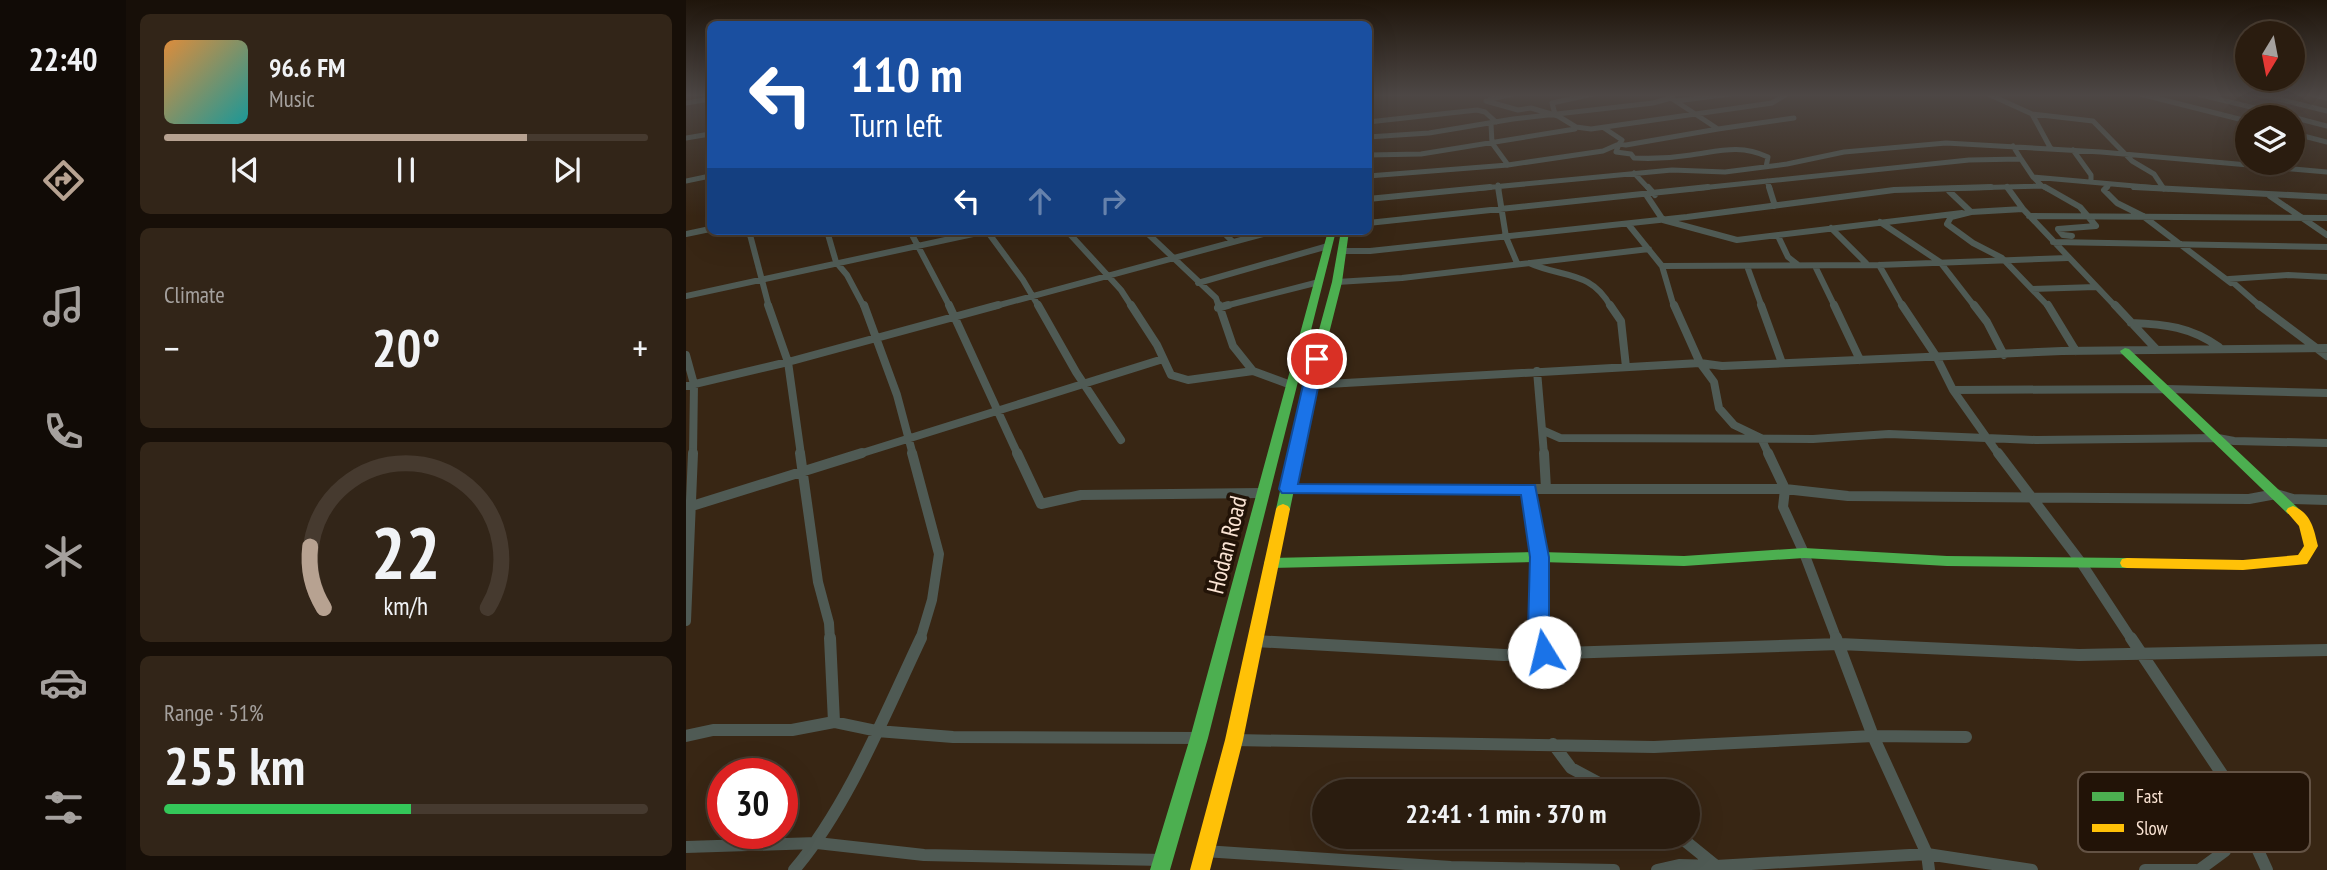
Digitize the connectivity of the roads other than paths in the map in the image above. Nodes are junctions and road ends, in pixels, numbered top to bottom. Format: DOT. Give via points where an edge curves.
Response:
graph roads {
  1 [pos="706,135"];
  2 [pos="1397,135"];
  3 [pos="1492,135"];
  4 [pos="1538,135"];
  5 [pos="1610,135"];
  6 [pos="1681,135"];
  7 [pos="2043,135"];
  8 [pos="2106,135"];
  9 [pos="2305,136"];
  10 [pos="1372,137"];
  11 [pos="686,138"];
  12 [pos="1961,142"];
  13 [pos="2327,142"];
  14 [pos="1492,143"];
  15 [pos="1619,144"];
  16 [pos="2013,146"];
  17 [pos="2051,149"];
  18 [pos="2073,150"];
  19 [pos="2124,154"];
  20 [pos="1372,155"];
  21 [pos="2021,159"];
  22 [pos="1969,160"];
  23 [pos="1504,165"];
  24 [pos="1766,167"];
  25 [pos="2327,172"];
  26 [pos="1634,173"];
  27 [pos="1372,176"];
  28 [pos="2034,177"];
  29 [pos="707,178"];
  30 [pos="1501,180"];
  31 [pos="686,181"];
  32 [pos="1768,181"];
  33 [pos="2091,182"];
  34 [pos="2042,186"];
  35 [pos="2108,186"];
  36 [pos="2007,187"];
  37 [pos="2164,189"];
  38 [pos="1948,191"];
  39 [pos="1655,195"];
  40 [pos="2268,195"];
  41 [pos="1647,196"];
  42 [pos="2327,197"];
  43 [pos="1372,198"];
  44 [pos="1775,206"];
  45 [pos="2023,209"];
  46 [pos="1503,211"];
  47 [pos="1971,212"];
  48 [pos="1962,214"];
  49 [pos="2029,216"];
  50 [pos="2143,216"];
  51 [pos="2093,218"];
  52 [pos="2306,219"];
  53 [pos="2327,219"];
  54 [pos="1663,220"];
  55 [pos="1880,222"];
  56 [pos="1372,223"];
  57 [pos="1628,224"];
  58 [pos="1831,228"];
  59 [pos="707,230"];
  60 [pos="686,234"];
  61 [pos="750,235"];
  62 [pos="828,235"];
  63 [pos="912,235"];
  64 [pos="970,235"];
  65 [pos="990,235"];
  66 [pos="1072,235"];
  67 [pos="1149,235"];
  68 [pos="1226,235"];
  69 [pos="1257,235"];
  70 [pos="1331,235"];
  71 [pos="1344,235"];
  72 [pos="2327,235"];
  73 [pos="1778,236"];
  74 [pos="1506,237"];
  75 [pos="1232,241"];
  76 [pos="2080,241"];
  77 [pos="2053,242"];
  78 [pos="1328,246"];
  79 [pos="2182,246"];
  80 [pos="918,247"];
  81 [pos="2327,247"];
  82 [pos="1649,249"];
  83 [pos="1342,251"];
  84 [pos="1172,257"];
  85 [pos="2002,258"];
  86 [pos="2068,258"];
  87 [pos="836,262"];
  88 [pos="1529,262"];
  89 [pos="1940,262"];
  90 [pos="1517,263"];
  91 [pos="1866,263"];
  92 [pos="1797,264"];
  93 [pos="1879,265"];
  94 [pos="1662,266"];
  95 [pos="1815,266"];
  96 [pos="1747,267"];
  97 [pos="1109,276"];
  98 [pos="2327,277"];
  99 [pos="760,281"];
  100 [pos="1198,282"];
  101 [pos="1319,282"];
  102 [pos="1337,282"];
  103 [pos="2232,284"];
  104 [pos="2096,287"];
  105 [pos="2030,289"];
  106 [pos="1033,295"];
  107 [pos="686,296"];
  108 [pos="1218,308"];
  109 [pos="954,316"];
  110 [pos="2131,323"];
  111 [pos="876,338"];
  112 [pos="2219,347"];
  113 [pos="2317,348"];
  114 [pos="2327,348"];
  115 [pos="2156,349"];
  116 [pos="2076,351"];
  117 [pos="2124,351"];
  118 [pos="686,355"];
  119 [pos="2004,355"];
  120 [pos="1936,356"];
  121 [pos="2327,356"];
  122 [pos="1163,359"];
  123 [pos="1860,360"];
  124 [pos="788,362"];
  125 [pos="1700,363"];
  126 [pos="1782,363"];
  127 [pos="1626,367"];
  128 [pos="1253,371"];
  129 [pos="1537,372"];
  130 [pos="1083,382"];
  131 [pos="690,385"];
  132 [pos="1291,385"];
  133 [pos="1310,385"];
  134 [pos="2167,389"];
  135 [pos="1953,390"];
  136 [pos="2327,393"];
  137 [pos="998,410"];
  138 [pos="1542,430"];
  139 [pos="1760,438"];
  140 [pos="1989,438"];
  141 [pos="2218,438"];
  142 [pos="908,439"];
  143 [pos="1121,440"];
  144 [pos="2327,443"];
  145 [pos="804,472"];
  146 [pos="1288,489"];
  147 [pos="1528,489"];
  148 [pos="1546,489"];
  149 [pos="1785,489"];
  150 [pos="1262,493"];
  151 [pos="2276,494"];
  152 [pos="2030,498"];
  153 [pos="2327,500"];
  154 [pos="692,506"];
  155 [pos="1804,553"];
  156 [pos="1540,557"];
  157 [pos="2080,561"];
  158 [pos="1271,563"];
  159 [pos="686,621"];
  160 [pos="1255,641"];
  161 [pos="1840,644"];
  162 [pos="2327,650"];
  163 [pos="1544,652"];
  164 [pos="2141,653"];
  165 [pos="834,722"];
  166 [pos="877,731"];
  167 [pos="686,736"];
  168 [pos="1873,736"];
  169 [pos="1966,737"];
  170 [pos="1199,738"];
  171 [pos="1234,740"];
  172 [pos="1553,744"];
  173 [pos="2221,772"];
  174 [pos="1592,779"];
  175 [pos="817,843"];
  176 [pos="686,847"];
  177 [pos="1695,849"];
  178 [pos="1204,851"];
  179 [pos="2224,852"];
  180 [pos="2259,852"];
  181 [pos="1927,854"];
  182 [pos="1162,865"];
  183 [pos="1716,866"];
  184 [pos="1573,869"];
  185 [pos="794,870"];
  186 [pos="1200,870"];
  187 [pos="1614,870"];
  188 [pos="1657,870"];
  189 [pos="1929,870"];
  190 [pos="2032,870"];
  191 [pos="2145,870"];
  192 [pos="2197,870"];
  193 [pos="2267,870"];
  1 -- 11 [label="street"];
  2 -- 10 [label="street"];
  3 -- 14 [label="street"];
  4 -- 14 [label="street"];
  5 -- 15 [label="street" via="1622,140"];
  6 -- 15 [label="street"];
  7 -- 17 [label="street"];
  8 -- 19 [label="street"];
  9 -- 13 [label="street"];
  12 -- 16 [label="street"];
  12 -- 22 [label="street"];
  12 -- 24 [label="street" via="1844,152"];
  14 -- 20 [label="street" via="1421,154"];
  14 -- 23 [label="street"];
  15 -- 23 [label="street" via="1603,151"];
  15 -- 24 [label="street" via="1616,152 1634,158 1751,148 1768,157"];
  16 -- 17 [label="street"];
  16 -- 21 [label="street"];
  17 -- 18 [label="street"];
  18 -- 19 [label="street"];
  18 -- 33 [label="street"];
  19 -- 25 [label="street"];
  19 -- 37 [label="street" via="2154,174"];
  21 -- 22 [label="street"];
  21 -- 28 [label="street"];
  22 -- 32 [label="street"];
  23 -- 27 [label="street"];
  23 -- 30 [label="street"];
  24 -- 26 [label="street"];
  26 -- 30 [label="street"];
  26 -- 39 [label="street"];
  28 -- 33 [label="street"];
  28 -- 34 [label="street"];
  29 -- 31 [label="street"];
  30 -- 43 [label="street"];
  30 -- 46 [label="street"];
  32 -- 39 [label="street"];
  32 -- 44 [label="street"];
  33 -- 35 [label="street"];
  34 -- 36 [label="street"];
  34 -- 51 [label="street"];
  35 -- 37 [label="street"];
  35 -- 50 [label="street" via="2104,190 2117,203"];
  36 -- 38 [label="street"];
  36 -- 45 [label="street"];
  37 -- 40 [label="street"];
  38 -- 44 [label="street" via="1894,190"];
  38 -- 47 [label="street"];
  39 -- 41 [label="street"];
  40 -- 42 [label="street"];
  40 -- 52 [label="street"];
  41 -- 46 [label="street"];
  41 -- 54 [label="street"];
  44 -- 54 [label="street"];
  45 -- 47 [label="street"];
  45 -- 49 [label="street"];
  46 -- 56 [label="street"];
  46 -- 74 [label="street"];
  47 -- 48 [label="street"];
  48 -- 55 [label="street"];
  48 -- 85 [label="street" via="1951,217 1947,224"];
  49 -- 51 [label="street"];
  49 -- 77 [label="street"];
  50 -- 51 [label="street"];
  50 -- 52 [label="street"];
  50 -- 79 [label="street"];
  51 -- 76 [label="street" via="2095,226 2058,229"];
  52 -- 53 [label="street"];
  52 -- 72 [label="street"];
  54 -- 57 [label="street"];
  54 -- 73 [label="street" via="1737,240"];
  55 -- 58 [label="street"];
  55 -- 89 [label="street"];
  57 -- 74 [label="street"];
  57 -- 82 [label="street"];
  58 -- 73 [label="street"];
  58 -- 91 [label="street"];
  59 -- 60 [label="street"];
  61 -- 99 [label="street"];
  62 -- 87 [label="street"];
  63 -- 80 [label="street"];
  64 -- 80 [label="street"];
  65 -- 106 [label="street"];
  66 -- 97 [label="street"];
  67 -- 84 [label="street"];
  68 -- 75 [label="street"];
  69 -- 75 [label="street"];
  70 -- 78 [label="main road, Hodan Road"];
  71 -- 83 [label="main road, Hodan Road"];
  73 -- 92 [label="street" via="1788,257"];
  74 -- 83 [label="street"];
  74 -- 90 [label="street"];
  75 -- 84 [label="street"];
  76 -- 77 [label="street"];
  76 -- 79 [label="street"];
  77 -- 86 [label="street"];
  78 -- 100 [label="street"];
  78 -- 101 [label="main road, Hodan Road"];
  79 -- 81 [label="street"];
  79 -- 103 [label="street"];
  80 -- 87 [label="street"];
  80 -- 109 [label="street"];
  82 -- 88 [label="street"];
  82 -- 94 [label="street"];
  83 -- 102 [label="main road, Hodan Road"];
  84 -- 97 [label="street"];
  84 -- 100 [label="street"];
  85 -- 86 [label="street"];
  85 -- 89 [label="street"];
  85 -- 105 [label="street"];
  86 -- 104 [label="street"];
  87 -- 99 [label="street"];
  87 -- 111 [label="street" via="862,301"];
  88 -- 90 [label="street"];
  88 -- 127 [label="street" via="1594,282 1621,321"];
  89 -- 93 [label="street"];
  89 -- 119 [label="street" via="1987,322"];
  90 -- 102 [label="street"];
  91 -- 93 [label="street"];
  91 -- 95 [label="street"];
  92 -- 95 [label="street"];
  92 -- 96 [label="street"];
  93 -- 120 [label="street"];
  94 -- 96 [label="street"];
  94 -- 125 [label="street" via="1675,310"];
  95 -- 123 [label="street"];
  96 -- 126 [label="street"];
  97 -- 106 [label="street"];
  97 -- 122 [label="street"];
  98 -- 103 [label="street" via="2235,277 2229,279"];
  99 -- 107 [label="street"];
  99 -- 124 [label="street"];
  100 -- 108 [label="street" via="1216,298"];
  101 -- 108 [label="street"];
  101 -- 132 [label="main road, Hodan Road"];
  102 -- 133 [label="main road, Hodan Road"];
  103 -- 113 [label="street"];
  104 -- 105 [label="street" via="2062,287 2051,292"];
  104 -- 110 [label="street"];
  105 -- 116 [label="street" via="2048,305"];
  106 -- 109 [label="street"];
  106 -- 130 [label="street"];
  108 -- 128 [label="street" via="1233,346"];
  109 -- 111 [label="street"];
  109 -- 137 [label="street"];
  110 -- 112 [label="street" via="2178,325 2197,331"];
  110 -- 115 [label="street"];
  111 -- 124 [label="street"];
  111 -- 142 [label="street"];
  112 -- 113 [label="street"];
  112 -- 115 [label="street"];
  113 -- 114 [label="street"];
  113 -- 121 [label="street"];
  115 -- 117 [label="street"];
  116 -- 117 [label="street"];
  116 -- 119 [label="street"];
  117 -- 134 [label="main road"];
  118 -- 131 [label="street"];
  119 -- 120 [label="street"];
  120 -- 123 [label="street"];
  120 -- 135 [label="street"];
  122 -- 128 [label="street" via="1171,375 1188,380"];
  122 -- 130 [label="street"];
  123 -- 126 [label="street"];
  124 -- 131 [label="street"];
  124 -- 145 [label="street"];
  125 -- 126 [label="street"];
  125 -- 127 [label="street"];
  125 -- 139 [label="street" via="1714,382 1717,403 1726,417"];
  127 -- 129 [label="street"];
  128 -- 132 [label="street"];
  129 -- 133 [label="street"];
  129 -- 138 [label="street"];
  130 -- 137 [label="street"];
  130 -- 143 [label="street"];
  131 -- 154 [label="street"];
  132 -- 150 [label="main road, Hodan Road"];
  133 -- 146 [label="main road, Hodan Road"];
  134 -- 135 [label="street"];
  134 -- 136 [label="street"];
  134 -- 141 [label="main road"];
  135 -- 140 [label="street"];
  137 -- 142 [label="street"];
  137 -- 150 [label="street" via="1041,504 1082,495"];
  138 -- 139 [label="street" via="1560,439"];
  138 -- 148 [label="street"];
  139 -- 140 [label="street" via="1889,434"];
  139 -- 149 [label="street"];
  140 -- 141 [label="street"];
  140 -- 152 [label="street"];
  141 -- 144 [label="street"];
  141 -- 151 [label="main road"];
  142 -- 145 [label="street"];
  142 -- 166 [label="street" via="939,554 922,636"];
  145 -- 154 [label="street"];
  145 -- 165 [label="street" via="818,582 829,623"];
  146 -- 147 [label="street"];
  146 -- 158 [label="main road, Hodan Road"];
  147 -- 148 [label="street"];
  147 -- 156 [label="street"];
  148 -- 149 [label="street"];
  149 -- 152 [label="street" via="1847,496"];
  149 -- 155 [label="street" via="1783,507"];
  150 -- 170 [label="main road, Hodan Road"];
  151 -- 152 [label="street" via="2249,499"];
  151 -- 153 [label="street"];
  151 -- 157 [label="main road" via="2306,524 2311,546 2302,561 2243,565"];
  152 -- 157 [label="street"];
  154 -- 159 [label="street"];
  155 -- 156 [label="main road" via="1684,561"];
  155 -- 157 [label="main road" via="1947,561"];
  155 -- 161 [label="street"];
  156 -- 158 [label="main road"];
  156 -- 163 [label="street" via="1538,631"];
  157 -- 164 [label="street"];
  158 -- 160 [label="main road, Hodan Road"];
  160 -- 163 [label="street" via="1504,655"];
  160 -- 171 [label="main road, Hodan Road"];
  161 -- 163 [label="street"];
  161 -- 164 [label="street" via="2078,655"];
  161 -- 168 [label="street"];
  162 -- 164 [label="street"];
  164 -- 173 [label="street"];
  165 -- 166 [label="street"];
  165 -- 167 [label="street" via="792,730 713,730"];
  166 -- 170 [label="street" via="966,737"];
  166 -- 175 [label="street"];
  168 -- 169 [label="street"];
  168 -- 172 [label="street" via="1654,747"];
  168 -- 181 [label="street"];
  170 -- 182 [label="main road, Hodan Road"];
  171 -- 172 [label="street"];
  171 -- 178 [label="main road, Hodan Road"];
  172 -- 174 [label="street" via="1571,768"];
  175 -- 176 [label="street"];
  175 -- 182 [label="street" via="924,855"];
  175 -- 185 [label="street"];
  177 -- 183 [label="street"];
  178 -- 184 [label="street" via="1451,867"];
  178 -- 186 [label="main road, Hodan Road"];
  179 -- 192 [label="street"];
  180 -- 193 [label="street"];
  181 -- 183 [label="street"];
  181 -- 189 [label="street"];
  181 -- 190 [label="street"];
  183 -- 188 [label="street" via="1679,865"];
  184 -- 187 [label="street"];
  191 -- 192 [label="street"];
}
